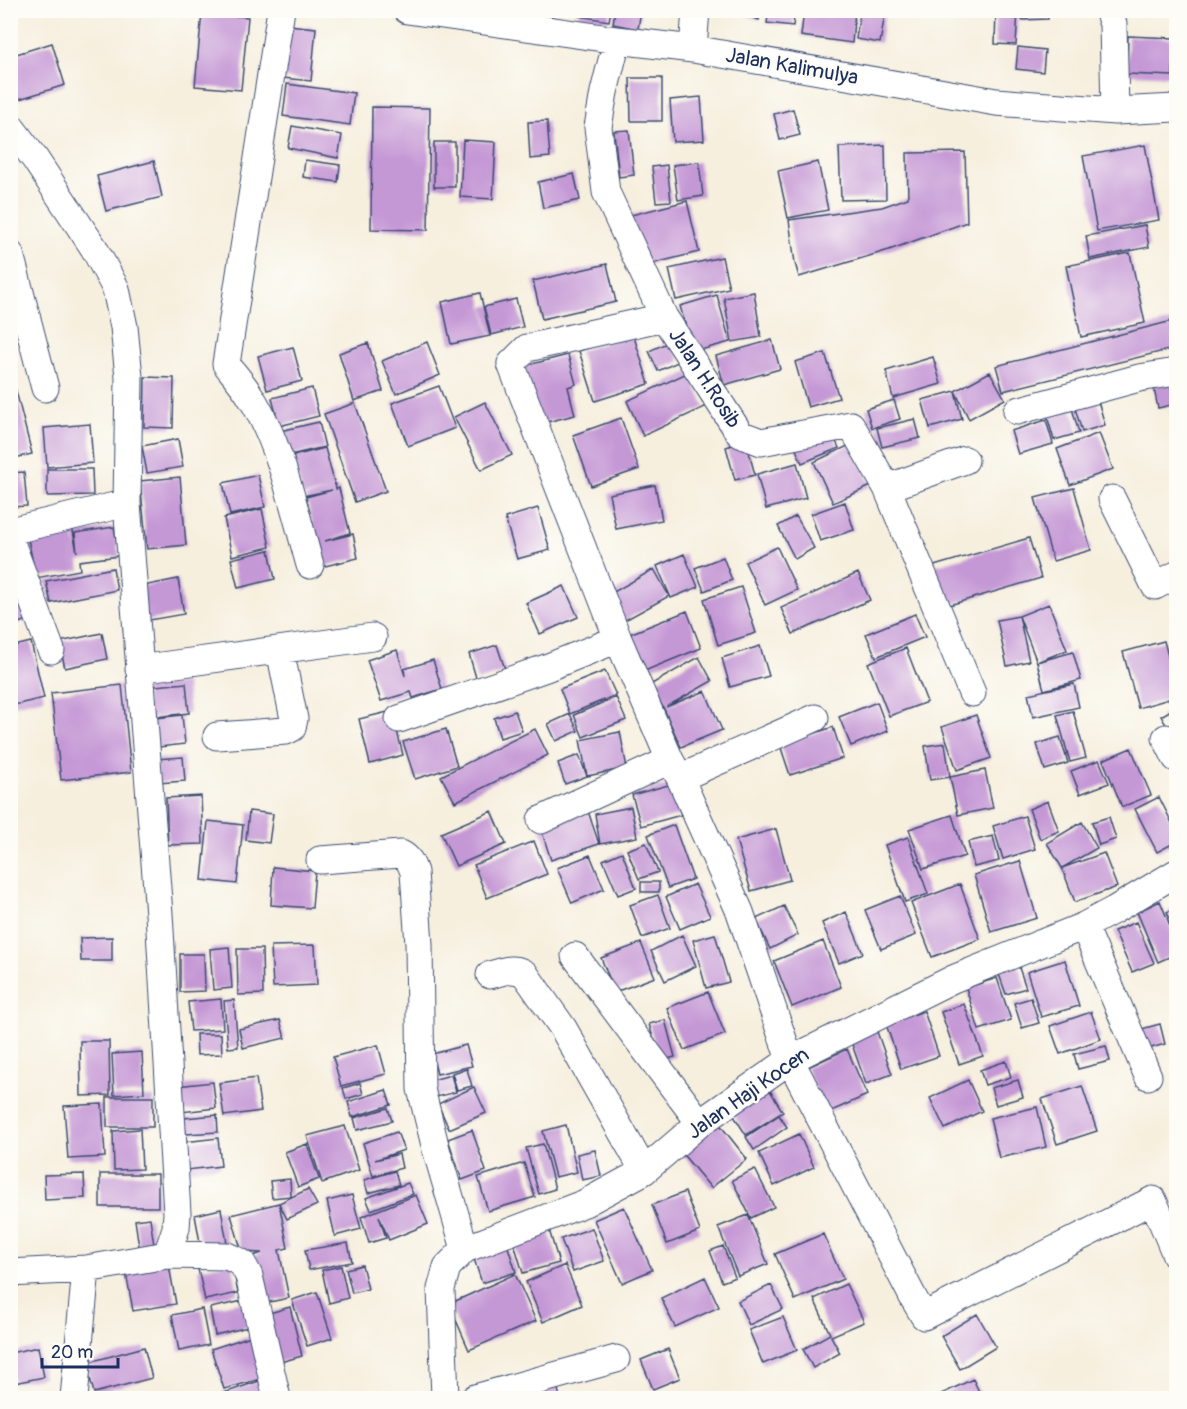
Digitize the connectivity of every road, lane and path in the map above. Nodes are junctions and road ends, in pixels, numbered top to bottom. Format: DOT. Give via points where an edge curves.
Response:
graph roads {
  1 [pos="281,10"];
  2 [pos="407,10"];
  3 [pos="696,10"];
  4 [pos="1108,10"];
  5 [pos="569,21"];
  6 [pos="617,40"];
  7 [pos="693,49"];
  8 [pos="1176,108"];
  9 [pos="1115,111"];
  10 [pos="10,126"];
  11 [pos="10,254"];
  12 [pos="664,317"];
  13 [pos="1176,372"];
  14 [pos="45,388"];
  15 [pos="1017,411"];
  16 [pos="965,460"];
  17 [pos="886,488"];
  18 [pos="1112,499"];
  19 [pos="127,503"];
  20 [pos="10,531"];
  21 [pos="10,540"];
  22 [pos="309,565"];
  23 [pos="1176,574"];
  24 [pos="374,637"];
  25 [pos="618,639"];
  26 [pos="51,650"];
  27 [pos="280,650"];
  28 [pos="139,669"];
  29 [pos="972,693"];
  30 [pos="815,718"];
  31 [pos="399,719"];
  32 [pos="217,736"];
  33 [pos="675,769"];
  34 [pos="542,820"];
  35 [pos="320,860"];
  36 [pos="1176,873"];
  37 [pos="1084,926"];
  38 [pos="575,956"];
  39 [pos="490,975"];
  40 [pos="790,1059"];
  41 [pos="1148,1076"];
  42 [pos="700,1123"];
  43 [pos="644,1172"];
  44 [pos="465,1249"];
  45 [pos="168,1255"];
  46 [pos="1176,1255"];
  47 [pos="86,1269"];
  48 [pos="10,1273"];
  49 [pos="616,1359"];
  50 [pos="74,1398"];
  51 [pos="277,1398"];
  52 [pos="445,1398"];
  53 [pos="475,1398"];
  1 -- 22 [label="street" via="226,364 250,395 270,435"];
  2 -- 5 [label="street, Jalan Kalimulya"];
  3 -- 7 [label="street"];
  4 -- 9 [label="street" via="1113,24"];
  5 -- 6 [label="street, Jalan Kalimulya"];
  6 -- 7 [label="street, Jalan Kalimulya"];
  6 -- 12 [label="street, Jalan H.Rosib" via="598,127 606,192"];
  7 -- 9 [label="street, Jalan Kalimulya" via="996,102"];
  8 -- 9 [label="street, Jalan Kalimulya"];
  10 -- 19 [label="street" via="94,248 116,289 129,377"];
  11 -- 14 [label="street"];
  12 -- 17 [label="street, Jalan H.Rosib" via="740,434 761,442 851,425"];
  12 -- 25 [label="street" via="527,348 511,364"];
  13 -- 15 [label="street"];
  16 -- 17 [label="street"];
  17 -- 29 [label="street, Jalan H.Rosib"];
  18 -- 23 [label="street" via="1155,586"];
  19 -- 20 [label="street"];
  19 -- 28 [label="street"];
  21 -- 26 [label="street"];
  24 -- 27 [label="street"];
  25 -- 31 [label="street"];
  25 -- 33 [label="street"];
  27 -- 28 [label="street"];
  27 -- 32 [label="street" via="294,719 292,728"];
  28 -- 45 [label="street" via="177,1212"];
  30 -- 33 [label="street"];
  33 -- 34 [label="street"];
  33 -- 40 [label="street" via="740,912"];
  35 -- 44 [label="street" via="401,854 408,857 414,872 421,1089"];
  36 -- 37 [label="street, Jalan Haji Kocen"];
  37 -- 40 [label="street, Jalan Haji Kocen" via="953,979"];
  37 -- 41 [label="street"];
  38 -- 42 [label="street"];
  39 -- 43 [label="street" via="519,970 525,975 563,1028"];
  40 -- 42 [label="street, Jalan Haji Kocen"];
  40 -- 46 [label="street" via="924,1316 1153,1200"];
  42 -- 43 [label="street, Jalan Haji Kocen"];
  43 -- 44 [label="street, Jalan Haji Kocen" via="585,1203"];
  44 -- 52 [label="street, Jalan Haji Kocen" via="447,1268 441,1289"];
  45 -- 47 [label="street"];
  45 -- 51 [label="street" via="227,1256 242,1263 249,1276"];
  47 -- 48 [label="street"];
  47 -- 50 [label="street"];
  49 -- 53 [label="street"];
}
